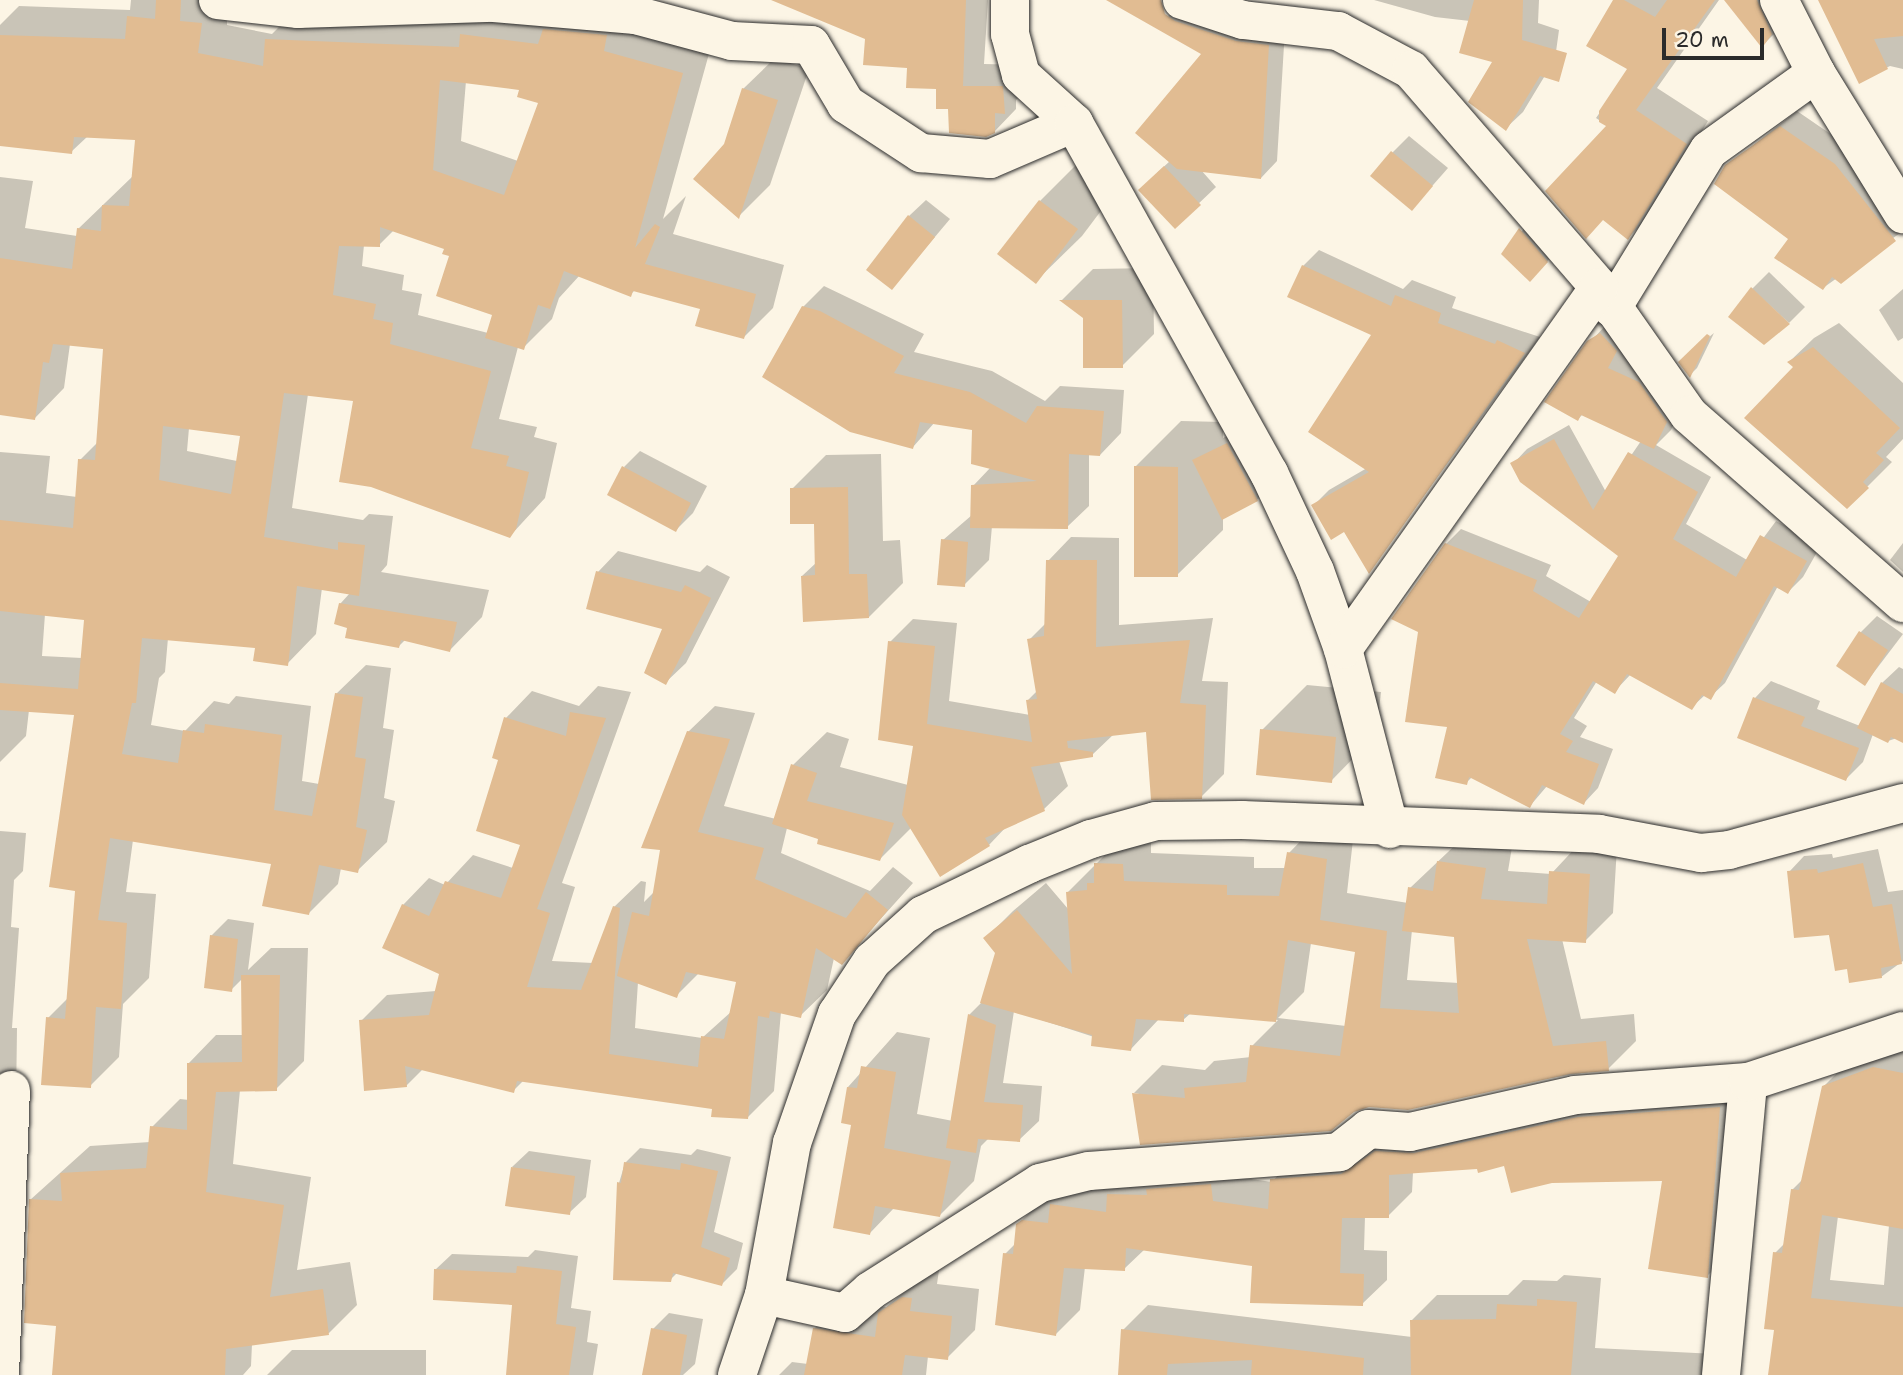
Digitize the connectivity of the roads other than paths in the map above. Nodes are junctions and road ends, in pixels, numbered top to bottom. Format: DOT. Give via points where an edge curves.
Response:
graph roads {
  1 [pos="218,0"];
  2 [pos="1010,0"];
  3 [pos="1182,0"];
  4 [pos="1779,0"];
  5 [pos="1816,73"];
  6 [pos="1074,123"];
  7 [pos="1903,214"];
  8 [pos="1606,298"];
  9 [pos="1903,603"];
  10 [pos="1343,649"];
  11 [pos="1903,803"];
  12 [pos="1390,829"];
  13 [pos="1903,1031"];
  14 [pos="1748,1082"];
  15 [pos="11,1090"];
  16 [pos="764,1295"];
  17 [pos="0,1375"];
  18 [pos="737,1375"];
  19 [pos="1721,1375"];
  1 -- 6 [label="street" via="298,9 494,3 635,15 732,41 811,45 846,104 921,153 990,159"];
  2 -- 6 [label="street" via="1010,34 1021,75"];
  3 -- 8 [label="street" via="1243,20 1338,31 1411,70"];
  4 -- 5 [label="street"];
  5 -- 7 [label="street"];
  5 -- 8 [label="street" via="1709,150"];
  6 -- 10 [label="street" via="1269,473 1315,571"];
  8 -- 9 [label="street" via="1689,415"];
  8 -- 10 [label="street"];
  10 -- 12 [label="street"];
  11 -- 12 [label="street" via="1729,850 1701,853 1599,834"];
  12 -- 16 [label="street" via="1242,820 1156,821 1041,859 923,915 872,961 838,1014 792,1143"];
  13 -- 14 [label="street"];
  14 -- 16 [label="street" via="1575,1095 1410,1132 1368,1129 1339,1152 1089,1171 1040,1183 870,1291 845,1313"];
  14 -- 19 [label="street"];
  15 -- 17 [label="street"];
  16 -- 18 [label="street"];
}
